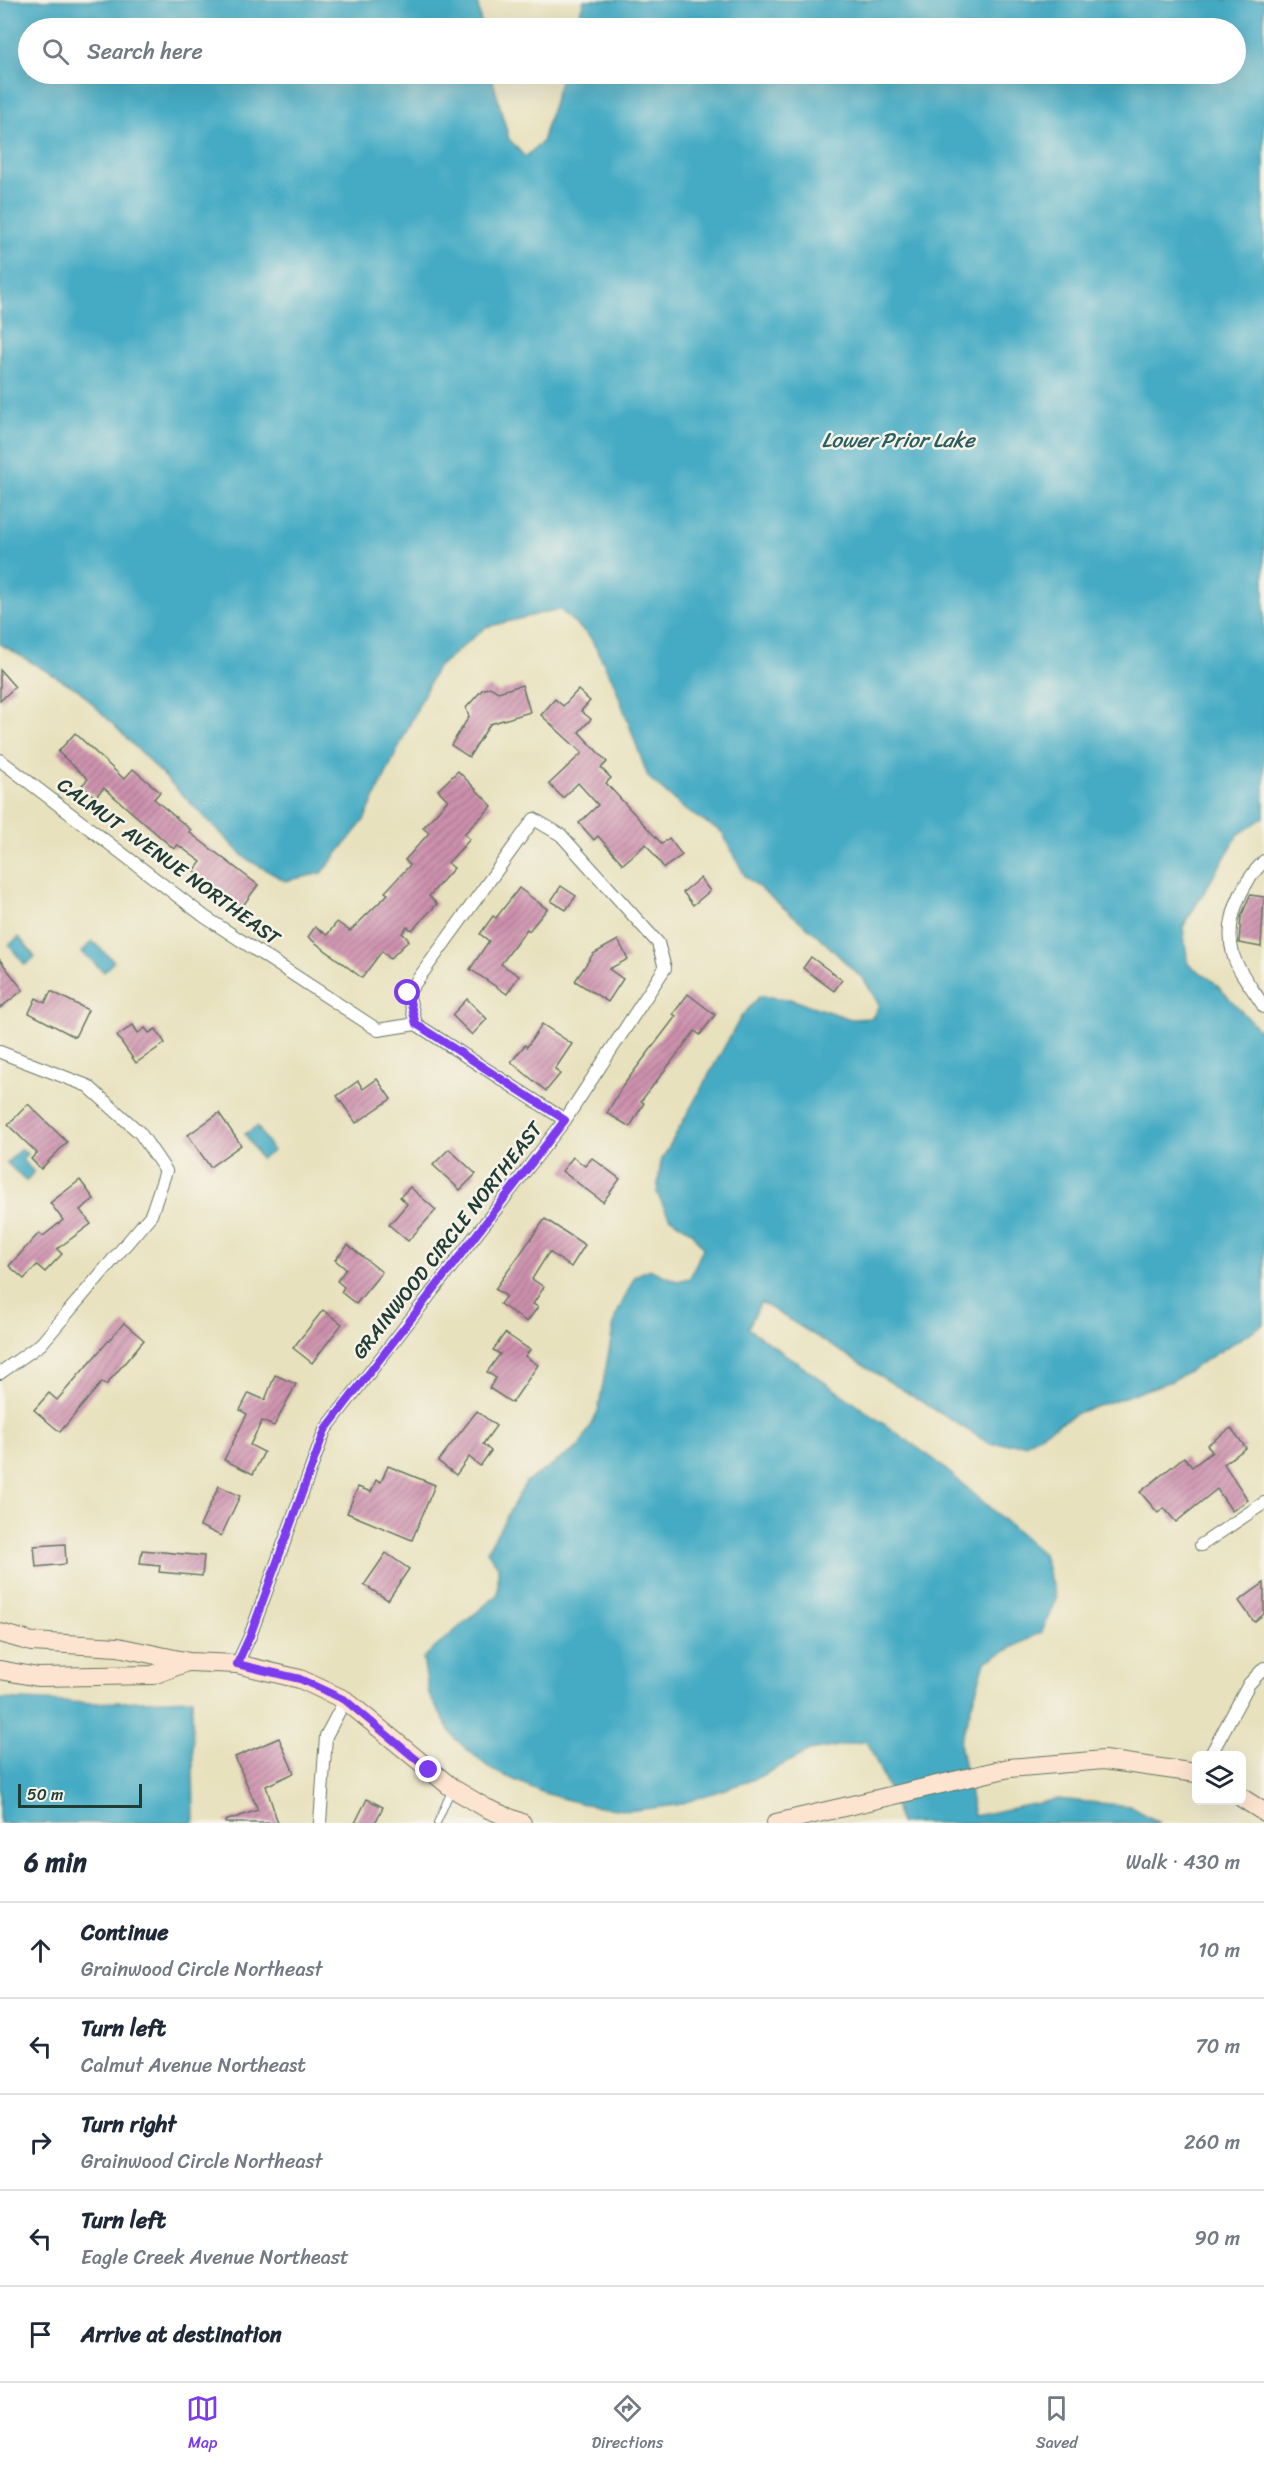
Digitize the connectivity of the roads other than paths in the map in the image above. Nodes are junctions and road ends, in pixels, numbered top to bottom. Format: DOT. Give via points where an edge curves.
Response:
graph roads {
  1 [pos="0,760"];
  2 [pos="1264,861"];
  3 [pos="1264,1007"];
  4 [pos="416,1024"];
  5 [pos="0,1052"];
  6 [pos="565,1120"];
  7 [pos="0,1373"];
  8 [pos="1264,1503"];
  9 [pos="1201,1545"];
  10 [pos="0,1633"];
  11 [pos="189,1662"];
  12 [pos="237,1664"];
  13 [pos="1264,1668"];
  14 [pos="0,1670"];
  15 [pos="345,1700"];
  16 [pos="1212,1751"];
  17 [pos="1192,1772"];
  18 [pos="452,1788"];
  19 [pos="1246,1801"];
  20 [pos="1264,1812"];
  21 [pos="320,1823"];
  22 [pos="437,1823"];
  23 [pos="522,1823"];
  24 [pos="776,1823"];
  1 -- 4 [label="street, CALMUT AVENUE NORTHEAST" via="205,917 378,1030"];
  2 -- 3 [label="street" via="1250,875 1232,917 1233,955"];
  4 -- 6 [label="street"];
  4 -- 6 [label="street, GRAINWOOD CIRCLE NORTHEAST" via="408,993 534,819 561,836 658,943 665,968"];
  5 -- 7 [label="street" via="88,1086 141,1133 166,1171 151,1215 41,1344"];
  6 -- 12 [label="street, GRAINWOOD CIRCLE NORTHEAST" via="325,1430"];
  8 -- 9 [label="street"];
  10 -- 11 [label="main road" via="32,1642 118,1647"];
  11 -- 12 [label="main road"];
  11 -- 14 [label="main road" via="153,1675 38,1677"];
  12 -- 15 [label="main road" via="300,1679"];
  13 -- 16 [label="street" via="1249,1684"];
  15 -- 18 [label="main road"];
  15 -- 21 [label="street" via="326,1736"];
  17 -- 24 [label="main road" via="1104,1760 1009,1768"];
  18 -- 22 [label="lane"];
  18 -- 23 [label="main road"];
  19 -- 20 [label="main road"];
}
